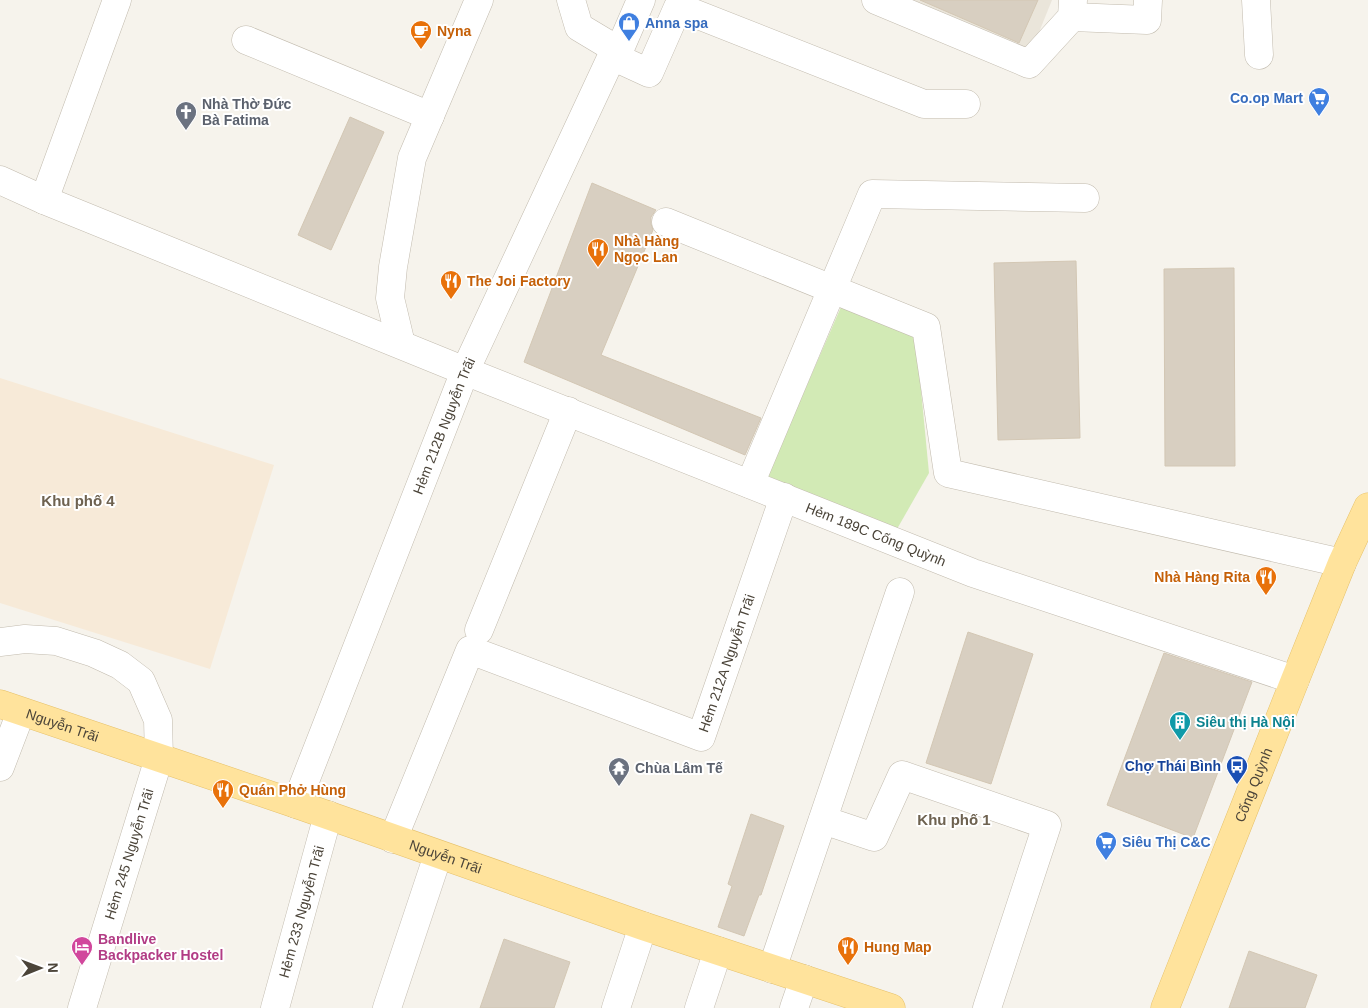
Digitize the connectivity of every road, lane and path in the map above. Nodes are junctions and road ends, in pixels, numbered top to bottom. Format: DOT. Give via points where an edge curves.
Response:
graph roads {
  1 [pos="117,0"];
  2 [pos="480,0"];
  3 [pos="571,0"];
  4 [pos="641,0"];
  5 [pos="876,0"];
  6 [pos="1148,0"];
  7 [pos="1256,0"];
  8 [pos="1073,9"];
  9 [pos="246,40"];
  10 [pos="1259,55"];
  11 [pos="966,104"];
  12 [pos="430,116"];
  13 [pos="0,180"];
  14 [pos="1085,198"];
  15 [pos="44,200"];
  16 [pos="666,222"];
  17 [pos="831,288"];
  18 [pos="401,344"];
  19 [pos="465,371"];
  20 [pos="568,411"];
  21 [pos="750,484"];
  22 [pos="784,497"];
  23 [pos="1368,508"];
  24 [pos="1342,563"];
  25 [pos="900,592"];
  26 [pos="474,640"];
  27 [pos="0,642"];
  28 [pos="1294,680"];
  29 [pos="11,708"];
  30 [pos="159,758"];
  31 [pos="0,767"];
  32 [pos="296,804"];
  33 [pos="328,815"];
  34 [pos="823,820"];
  35 [pos="394,839"];
  36 [pos="438,855"];
  37 [pos="643,926"];
  38 [pos="718,951"];
  39 [pos="772,969"];
  40 [pos="804,979"];
  41 [pos="82,1008"];
  42 [pos="275,1008"];
  43 [pos="387,1008"];
  44 [pos="616,1008"];
  45 [pos="699,1008"];
  46 [pos="794,1008"];
  47 [pos="891,1008"];
  48 [pos="987,1008"];
  49 [pos="1165,1008"];
  1 -- 15 [label="street"];
  2 -- 12 [label="street"];
  3 -- 4 [label="street" via="579,26 618,51"];
  5 -- 8 [label="street" via="1029,64"];
  6 -- 8 [label="street" via="1147,20"];
  7 -- 10 [label="street"];
  9 -- 12 [label="street"];
  11 -- 19 [label="street, Hẻm 212B Nguyễn Trãi" via="924,104 678,6 649,73 612,56"];
  12 -- 18 [label="street" via="412,158 393,267 390,298"];
  13 -- 15 [label="street, Hẻm 189C Cống Quỳnh"];
  14 -- 17 [label="street" via="872,194"];
  15 -- 18 [label="street, Hẻm 189C Cống Quỳnh"];
  16 -- 17 [label="street"];
  17 -- 21 [label="street"];
  17 -- 24 [label="street" via="926,327 948,473"];
  18 -- 19 [label="street, Hẻm 189C Cống Quỳnh"];
  19 -- 20 [label="street, Hẻm 189C Cống Quỳnh"];
  19 -- 32 [label="street, Hẻm 212B Nguyễn Trãi"];
  20 -- 21 [label="street, Hẻm 189C Cống Quỳnh"];
  20 -- 26 [label="street"];
  21 -- 22 [label="street, Hẻm 189C Cống Quỳnh"];
  22 -- 26 [label="street, Hẻm 212A Nguyễn Trãi" via="701,737"];
  22 -- 28 [label="street, Hẻm 189C Cống Quỳnh" via="973,573"];
  23 -- 24 [label="main road, Cống Quỳnh"];
  24 -- 28 [label="main road, Cống Quỳnh"];
  25 -- 34 [label="street"];
  26 -- 35 [label="street"];
  27 -- 30 [label="street, Hẻm 245 Nguyễn Trãi" via="56,641 120,665 141,681 158,720"];
  28 -- 49 [label="main road, Cống Quỳnh"];
  29 -- 30 [label="main road, Nguyễn Trãi"];
  29 -- 31 [label="street"];
  30 -- 32 [label="main road, Nguyễn Trãi"];
  30 -- 41 [label="street, Hẻm 245 Nguyễn Trãi"];
  32 -- 33 [label="main road, Nguyễn Trãi"];
  33 -- 35 [label="main road, Nguyễn Trãi"];
  33 -- 42 [label="street, Hẻm 233 Nguyễn Trãi"];
  34 -- 39 [label="street"];
  34 -- 48 [label="street" via="874,837 902,775 1047,825"];
  35 -- 36 [label="main road, Nguyễn Trãi"];
  36 -- 37 [label="main road, Nguyễn Trãi"];
  36 -- 43 [label="street"];
  37 -- 38 [label="main road, Nguyễn Trãi"];
  37 -- 44 [label="street"];
  38 -- 39 [label="main road, Nguyễn Trãi"];
  38 -- 45 [label="street"];
  39 -- 40 [label="main road, Nguyễn Trãi"];
  40 -- 46 [label="street"];
  40 -- 47 [label="main road, Nguyễn Trãi"];
}
